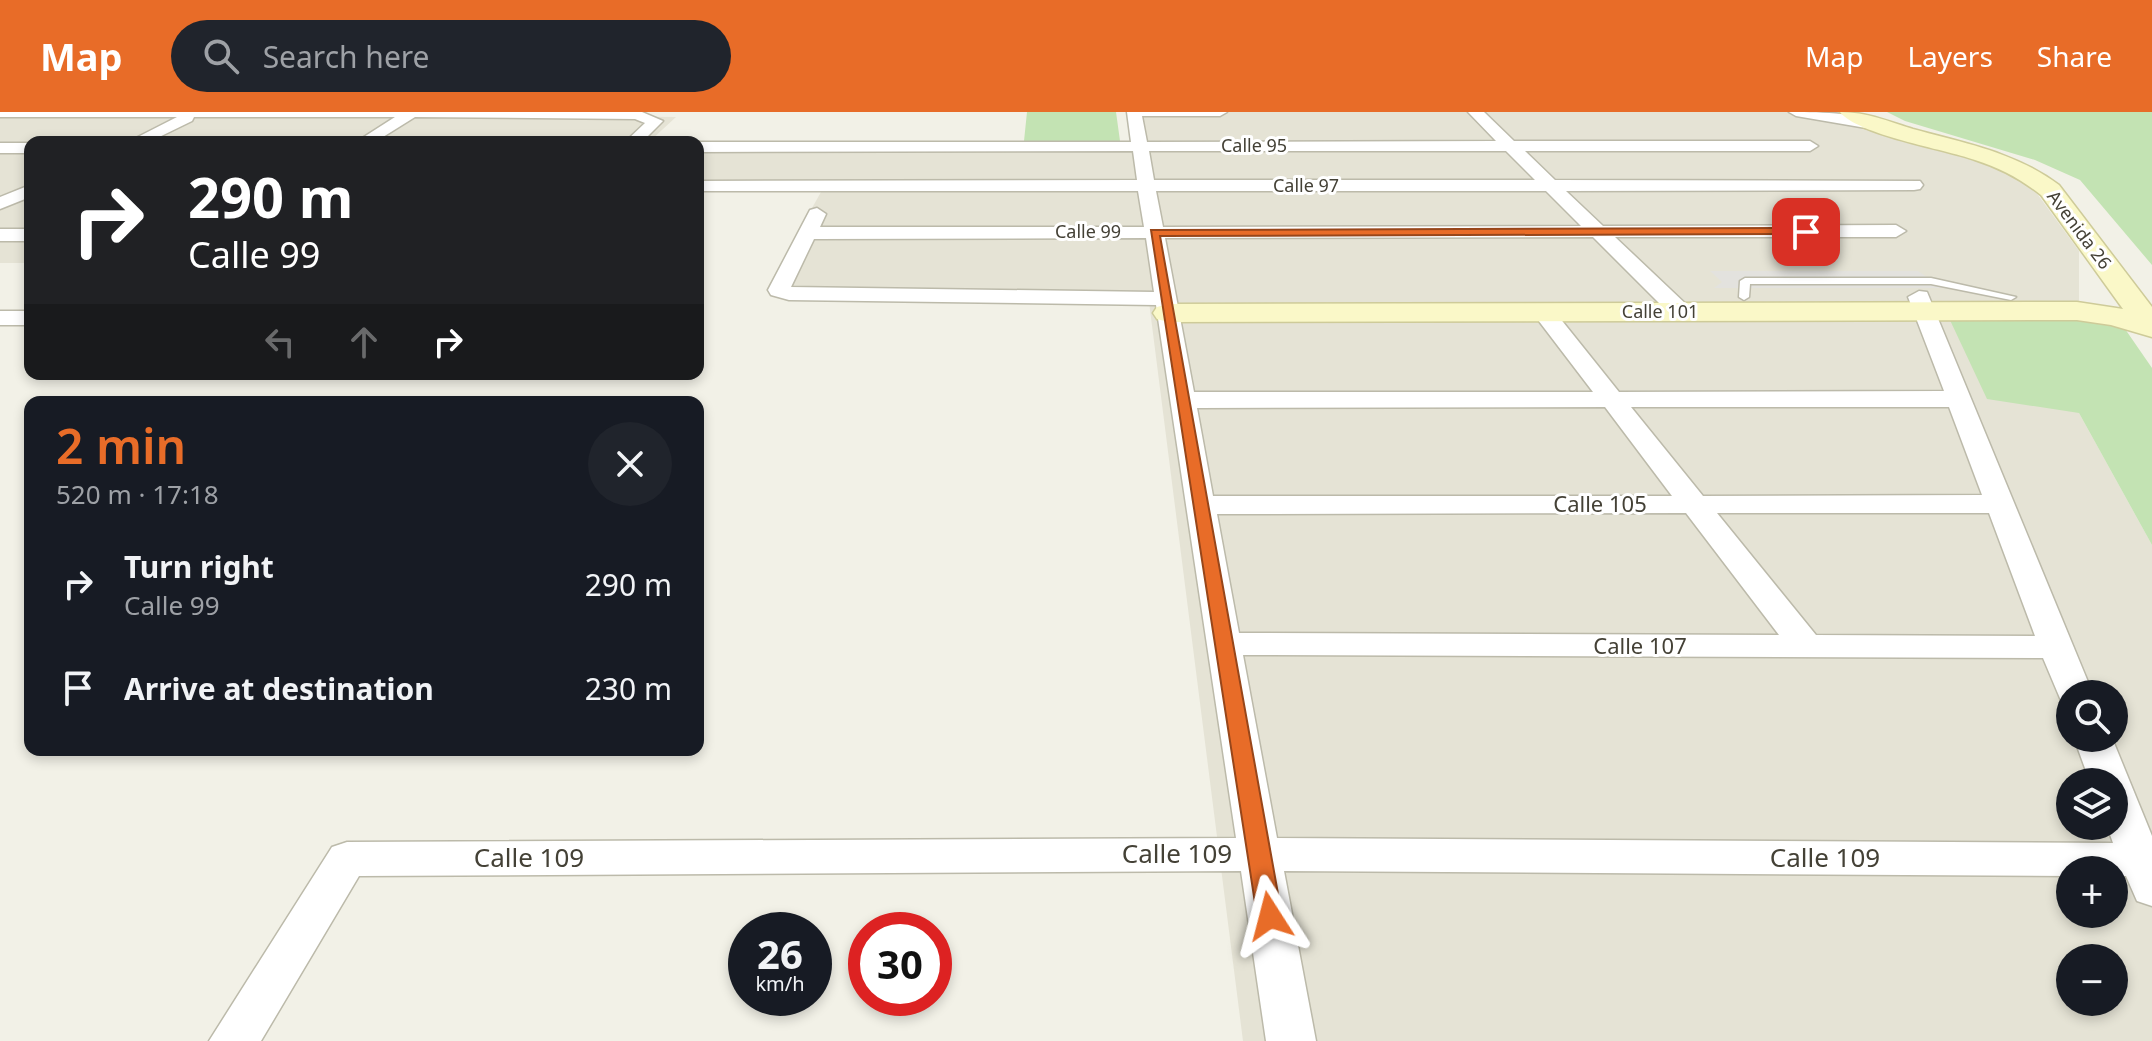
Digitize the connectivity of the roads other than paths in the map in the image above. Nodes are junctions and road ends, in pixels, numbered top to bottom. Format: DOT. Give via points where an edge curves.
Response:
graph roads {
  1 [pos="531,112"];
  2 [pos="1134,112"];
  3 [pos="1220,112"];
  4 [pos="1475,112"];
  5 [pos="1796,112"];
  6 [pos="0,113"];
  7 [pos="199,113"];
  8 [pos="411,113"];
  9 [pos="520,113"];
  10 [pos="1866,116"];
  11 [pos="149,136"];
  12 [pos="374,136"];
  13 [pos="639,136"];
  14 [pos="1511,146"];
  15 [pos="1759,146"];
  16 [pos="1810,146"];
  17 [pos="704,147"];
  18 [pos="850,147"];
  19 [pos="1140,147"];
  20 [pos="0,148"];
  21 [pos="24,148"];
  22 [pos="1551,185"];
  23 [pos="1822,185"];
  24 [pos="1914,185"];
  25 [pos="704,186"];
  26 [pos="831,186"];
  27 [pos="1147,186"];
  28 [pos="0,188"];
  29 [pos="24,189"];
  30 [pos="2080,191"];
  31 [pos="24,192"];
  32 [pos="0,204"];
  33 [pos="1154,232"];
  34 [pos="1599,232"];
  35 [pos="807,233"];
  36 [pos="0,235"];
  37 [pos="24,235"];
  38 [pos="2121,286"];
  39 [pos="1744,297"];
  40 [pos="2011,297"];
  41 [pos="1673,304"];
  42 [pos="1167,306"];
  43 [pos="1543,312"];
  44 [pos="1926,314"];
  45 [pos="0,318"];
  46 [pos="24,318"];
  47 [pos="2151,327"];
  48 [pos="1959,399"];
  49 [pos="1183,400"];
  50 [pos="1612,400"];
  51 [pos="1695,504"];
  52 [pos="2000,504"];
  53 [pos="1200,505"];
  54 [pos="1224,644"];
  55 [pos="1806,646"];
  56 [pos="2057,647"];
  57 [pos="2070,680"];
  58 [pos="2128,824"];
  59 [pos="1259,854"];
  60 [pos="2148,870"];
  61 [pos="234,1041"];
  62 [pos="1291,1041"];
  1 -- 9 [label="street"];
  1 -- 13 [label="street" via="636,115 655,121"];
  2 -- 3 [label="street"];
  2 -- 19 [label="street"];
  4 -- 14 [label="street"];
  5 -- 10 [label="street"];
  6 -- 7 [label="street"];
  7 -- 8 [label="street"];
  7 -- 11 [label="street"];
  8 -- 9 [label="street"];
  8 -- 12 [label="street"];
  10 -- 30 [label="street, Avenida 26" via="2048,169"];
  10 -- 38 [label="street, Avenida 26" via="2036,177"];
  14 -- 15 [label="street, Calle 95"];
  14 -- 19 [label="street, Calle 95"];
  14 -- 22 [label="street"];
  15 -- 16 [label="street, Calle 95"];
  15 -- 23 [label="street"];
  17 -- 18 [label="street, Calle 95"];
  18 -- 19 [label="street, Calle 95"];
  18 -- 26 [label="street"];
  19 -- 27 [label="street"];
  20 -- 21 [label="street"];
  22 -- 23 [label="street, Calle 97"];
  22 -- 27 [label="street, Calle 97"];
  22 -- 34 [label="street"];
  23 -- 24 [label="street, Calle 97"];
  23 -- 34 [label="street, Calle 99" via="1896,231"];
  25 -- 26 [label="street, Calle 97"];
  26 -- 27 [label="street, Calle 97"];
  26 -- 35 [label="street"];
  27 -- 33 [label="street"];
  28 -- 29 [label="street"];
  31 -- 32 [label="street"];
  33 -- 34 [label="street, Calle 99"];
  33 -- 35 [label="street, Calle 99"];
  33 -- 42 [label="street"];
  34 -- 41 [label="street"];
  35 -- 42 [label="street" via="779,290 789,294"];
  36 -- 37 [label="street"];
  38 -- 40 [label="street, Calle 101" via="2101,295"];
  38 -- 47 [label="street, Avenida 26"];
  39 -- 40 [label="lane" via="1745,281 1931,281"];
  39 -- 41 [label="street, Calle 101"];
  39 -- 44 [label="street, Calle 101"];
  40 -- 44 [label="street, Calle 101"];
  41 -- 42 [label="street, Calle 101"];
  41 -- 43 [label="street, Calle 101"];
  41 -- 44 [label="street, Calle 101"];
  42 -- 43 [label="street, Calle 101"];
  42 -- 49 [label="street"];
  43 -- 50 [label="street"];
  44 -- 47 [label="street, Calle 101" via="2087,311"];
  44 -- 48 [label="street"];
  45 -- 46 [label="street"];
  48 -- 50 [label="street"];
  48 -- 52 [label="street"];
  49 -- 50 [label="street"];
  49 -- 53 [label="street"];
  50 -- 51 [label="street"];
  51 -- 52 [label="street, Calle 105"];
  51 -- 53 [label="street, Calle 105"];
  51 -- 55 [label="street"];
  52 -- 56 [label="street"];
  53 -- 54 [label="street"];
  54 -- 55 [label="street, Calle 107"];
  54 -- 59 [label="street"];
  55 -- 56 [label="street, Calle 107"];
  56 -- 57 [label="street"];
  58 -- 60 [label="street"];
  59 -- 60 [label="street, Calle 109"];
  59 -- 61 [label="street, Calle 109" via="347,859"];
  59 -- 62 [label="street"];
}
